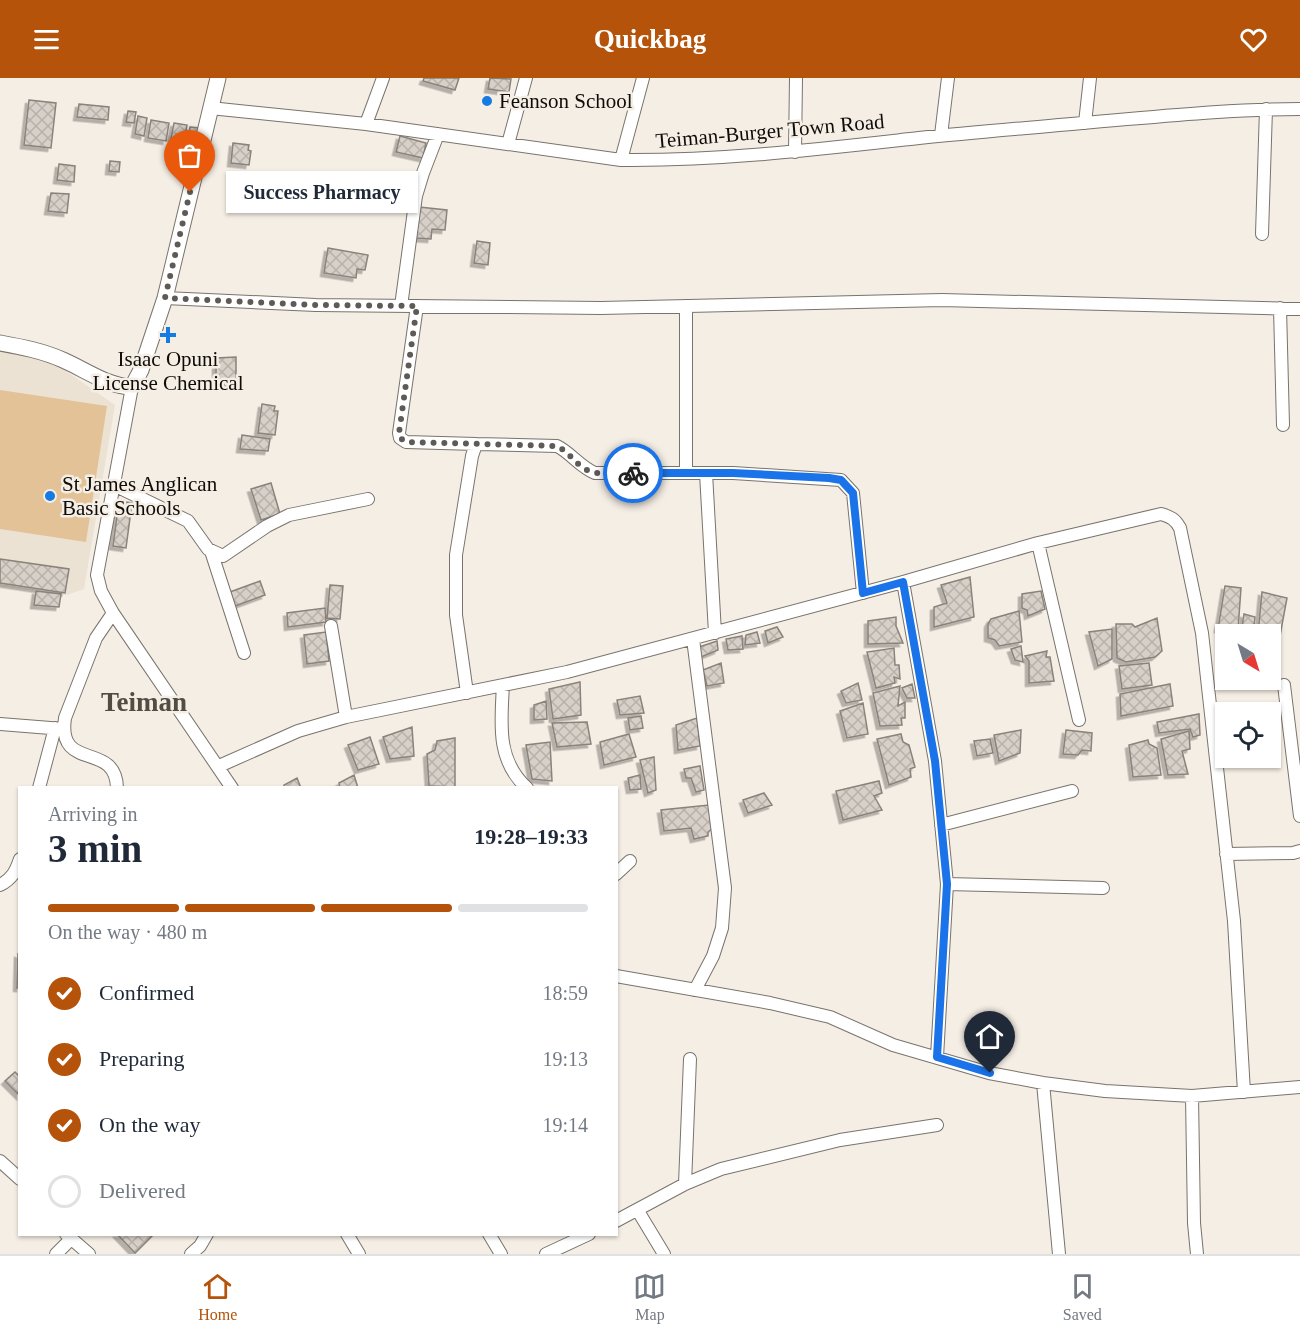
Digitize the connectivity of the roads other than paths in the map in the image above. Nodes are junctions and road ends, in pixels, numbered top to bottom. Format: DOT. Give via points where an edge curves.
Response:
graph roads {
  1 [pos="218,78"];
  2 [pos="382,78"];
  3 [pos="526,78"];
  4 [pos="643,78"];
  5 [pos="796,78"];
  6 [pos="948,78"];
  7 [pos="1090,78"];
  8 [pos="210,108"];
  9 [pos="1266,109"];
  10 [pos="1300,109"];
  11 [pos="1085,123"];
  12 [pos="366,124"];
  13 [pos="438,134"];
  14 [pos="941,135"];
  15 [pos="508,144"];
  16 [pos="795,152"];
  17 [pos="621,160"];
  18 [pos="1262,234"];
  19 [pos="165,298"];
  20 [pos="402,306"];
  21 [pos="417,306"];
  22 [pos="686,306"];
  23 [pos="1280,308"];
  24 [pos="1300,309"];
  25 [pos="0,343"];
  26 [pos="132,387"];
  27 [pos="1283,425"];
  28 [pos="476,444"];
  29 [pos="686,473"];
  30 [pos="706,473"];
  31 [pos="114,485"];
  32 [pos="368,499"];
  33 [pos="1038,543"];
  34 [pos="211,551"];
  35 [pos="903,582"];
  36 [pos="863,593"];
  37 [pos="113,613"];
  38 [pos="331,626"];
  39 [pos="715,633"];
  40 [pos="693,639"];
  41 [pos="244,653"];
  42 [pos="1284,685"];
  43 [pos="503,686"];
  44 [pos="467,693"];
  45 [pos="346,717"];
  46 [pos="1079,720"];
  47 [pos="0,724"];
  48 [pos="59,728"];
  49 [pos="219,766"];
  50 [pos="40,786"];
  51 [pos="117,786"];
  52 [pos="231,786"];
  53 [pos="524,786"];
  54 [pos="1072,791"];
  55 [pos="1300,816"];
  56 [pos="942,825"];
  57 [pos="1300,851"];
  58 [pos="1226,854"];
  59 [pos="630,861"];
  60 [pos="18,866"];
  61 [pos="618,872"];
  62 [pos="947,884"];
  63 [pos="0,885"];
  64 [pos="1103,888"];
  65 [pos="618,976"];
  66 [pos="695,990"];
  67 [pos="937,1057"];
  68 [pos="690,1059"];
  69 [pos="1043,1083"];
  70 [pos="1300,1087"];
  71 [pos="1244,1092"];
  72 [pos="1192,1096"];
  73 [pos="937,1125"];
  74 [pos="0,1161"];
  75 [pos="18,1177"];
  76 [pos="685,1184"];
  77 [pos="638,1211"];
  78 [pos="618,1220"];
  79 [pos="206,1236"];
  80 [pos="348,1236"];
  81 [pos="490,1236"];
  82 [pos="582,1236"];
  83 [pos="68,1237"];
  84 [pos="56,1254"];
  85 [pos="89,1254"];
  86 [pos="191,1254"];
  87 [pos="359,1254"];
  88 [pos="501,1254"];
  89 [pos="546,1254"];
  90 [pos="664,1254"];
  91 [pos="1059,1254"];
  92 [pos="1197,1254"];
  1 -- 8 [label="street"];
  2 -- 12 [label="street"];
  3 -- 15 [label="street"];
  4 -- 17 [label="street"];
  5 -- 16 [label="street"];
  6 -- 14 [label="street"];
  7 -- 11 [label="street"];
  8 -- 12 [label="street, Teiman-Burger Town Road"];
  8 -- 19 [label="street"];
  9 -- 10 [label="street, Teiman-Burger Town Road"];
  9 -- 11 [label="street, Teiman-Burger Town Road"];
  9 -- 18 [label="street"];
  11 -- 14 [label="street, Teiman-Burger Town Road"];
  12 -- 13 [label="street, Teiman-Burger Town Road"];
  13 -- 15 [label="street, Teiman-Burger Town Road"];
  13 -- 20 [label="street" via="416,196"];
  14 -- 16 [label="street, Teiman-Burger Town Road"];
  15 -- 17 [label="street, Teiman-Burger Town Road"];
  16 -- 17 [label="street, Teiman-Burger Town Road"];
  19 -- 20 [label="street"];
  19 -- 26 [label="street"];
  20 -- 21 [label="street"];
  21 -- 22 [label="street"];
  21 -- 28 [label="street" via="400,438 406,442"];
  22 -- 23 [label="street" via="942,300"];
  22 -- 29 [label="street"];
  23 -- 24 [label="street"];
  23 -- 27 [label="street"];
  25 -- 26 [label="street" via="44,352 106,382"];
  26 -- 31 [label="street"];
  28 -- 29 [label="street" via="557,446 595,473"];
  28 -- 44 [label="street" via="456,555 456,615"];
  29 -- 30 [label="street"];
  30 -- 36 [label="street" via="841,480 853,493"];
  30 -- 39 [label="street"];
  31 -- 34 [label="street" via="188,521"];
  31 -- 37 [label="street" via="97,575"];
  32 -- 34 [label="street" via="289,514 223,556"];
  33 -- 35 [label="street"];
  33 -- 46 [label="street"];
  33 -- 58 [label="street" via="1161,514 1176,520 1202,633"];
  34 -- 41 [label="street"];
  35 -- 36 [label="street"];
  35 -- 56 [label="street" via="935,761"];
  36 -- 39 [label="street"];
  37 -- 48 [label="street" via="96,638"];
  37 -- 49 [label="street"];
  38 -- 45 [label="street"];
  39 -- 40 [label="street"];
  40 -- 43 [label="street"];
  40 -- 66 [label="street" via="726,888 722,928"];
  42 -- 55 [label="street"];
  43 -- 44 [label="street"];
  43 -- 53 [label="street" via="501,734 515,777"];
  44 -- 45 [label="street"];
  45 -- 49 [label="street" via="298,731"];
  47 -- 48 [label="street"];
  48 -- 50 [label="street"];
  48 -- 51 [label="street" via="71,748 108,764"];
  49 -- 52 [label="street"];
  54 -- 56 [label="street"];
  56 -- 62 [label="street"];
  57 -- 58 [label="street"];
  58 -- 71 [label="street"];
  59 -- 61 [label="street"];
  60 -- 63 [label="street" via="10,879"];
  62 -- 64 [label="street"];
  62 -- 67 [label="street"];
  65 -- 66 [label="street"];
  66 -- 67 [label="street" via="830,1017 893,1045"];
  67 -- 69 [label="street"];
  68 -- 76 [label="street"];
  69 -- 72 [label="street"];
  69 -- 91 [label="street"];
  70 -- 71 [label="street"];
  71 -- 72 [label="street"];
  72 -- 92 [label="street"];
  73 -- 76 [label="street" via="840,1140 721,1169"];
  74 -- 75 [label="street"];
  76 -- 77 [label="street"];
  77 -- 78 [label="street"];
  77 -- 90 [label="street"];
  79 -- 86 [label="street"];
  80 -- 87 [label="street"];
  81 -- 88 [label="street"];
  82 -- 89 [label="street"];
  83 -- 84 [label="street"];
  83 -- 85 [label="street"];
}
